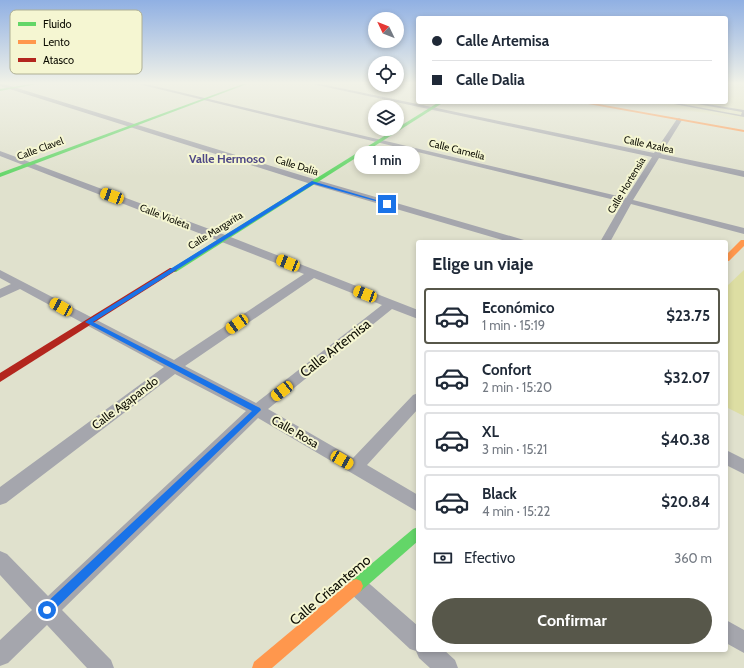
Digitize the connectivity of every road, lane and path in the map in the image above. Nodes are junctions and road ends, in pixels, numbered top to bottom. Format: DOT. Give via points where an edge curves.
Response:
graph roads {
  1 [pos="97,115"];
  2 [pos="160,115"];
  3 [pos="272,115"];
  4 [pos="421,115"];
  5 [pos="466,115"];
  6 [pos="652,115"];
  7 [pos="689,115"];
  8 [pos="679,120"];
  9 [pos="131,126"];
  10 [pos="744,126"];
  11 [pos="744,131"];
  12 [pos="380,141"];
  13 [pos="0,153"];
  14 [pos="657,156"];
  15 [pos="28,164"];
  16 [pos="744,174"];
  17 [pos="0,175"];
  18 [pos="314,182"];
  19 [pos="628,201"];
  20 [pos="744,231"];
  21 [pos="224,238"];
  22 [pos="513,240"];
  23 [pos="606,240"];
  24 [pos="744,242"];
  25 [pos="728,256"];
  26 [pos="0,273"];
  27 [pos="313,273"];
  28 [pos="20,284"];
  29 [pos="0,294"];
  30 [pos="391,304"];
  31 [pos="416,314"];
  32 [pos="88,322"];
  33 [pos="174,367"];
  34 [pos="0,378"];
  35 [pos="416,402"];
  36 [pos="257,410"];
  37 [pos="728,458"];
  38 [pos="355,467"];
  39 [pos="744,467"];
  40 [pos="0,497"];
  41 [pos="416,503"];
  42 [pos="416,535"];
  43 [pos="0,561"];
  44 [pos="357,586"];
  45 [pos="47,610"];
  46 [pos="728,632"];
  47 [pos="416,639"];
  48 [pos="744,642"];
  49 [pos="430,652"];
  50 [pos="0,655"];
  51 [pos="103,668"];
  52 [pos="260,668"];
  53 [pos="447,668"];
  1 -- 9 [label="street, Calle Dalia"];
  2 -- 9 [label="main road, Calle Clavel"];
  3 -- 12 [label="street, Calle Camelia"];
  4 -- 12 [label="main road, Calle Margarita"];
  5 -- 14 [label="street, Calle Azalea"];
  6 -- 8 [label="main road"];
  7 -- 10 [label="main road"];
  8 -- 11 [label="main road"];
  8 -- 14 [label="street, Calle Hortensia"];
  9 -- 15 [label="main road, Calle Clavel"];
  9 -- 18 [label="street, Calle Dalia"];
  12 -- 18 [label="main road, Calle Margarita"];
  12 -- 19 [label="street, Calle Camelia"];
  13 -- 15 [label="street, Calle Violeta"];
  14 -- 16 [label="street, Calle Azalea"];
  14 -- 19 [label="street, Calle Hortensia"];
  15 -- 17 [label="main road, Calle Clavel"];
  15 -- 21 [label="street, Calle Violeta"];
  18 -- 21 [label="main road, Calle Margarita"];
  18 -- 22 [label="street, Calle Dalia"];
  19 -- 20 [label="street, Calle Camelia"];
  19 -- 23 [label="street, Calle Hortensia"];
  21 -- 27 [label="street, Calle Violeta"];
  21 -- 32 [label="main road, Calle Margarita"];
  24 -- 25 [label="main road"];
  26 -- 28 [label="street, Calle Rosa"];
  27 -- 30 [label="street, Calle Violeta"];
  27 -- 33 [label="street, Calle Agapando"];
  28 -- 29 [label="street"];
  28 -- 32 [label="street, Calle Rosa"];
  30 -- 31 [label="street, Calle Violeta"];
  30 -- 36 [label="street, Calle Artemisa"];
  32 -- 33 [label="street, Calle Rosa"];
  32 -- 34 [label="main road, Calle Margarita"];
  33 -- 36 [label="street, Calle Rosa"];
  33 -- 40 [label="street, Calle Agapando"];
  35 -- 38 [label="street"];
  36 -- 38 [label="street, Calle Rosa"];
  36 -- 45 [label="street, Calle Artemisa"];
  37 -- 39 [label="street"];
  38 -- 41 [label="street, Calle Rosa"];
  42 -- 44 [label="main road, Calle Crisantemo"];
  43 -- 45 [label="street"];
  44 -- 47 [label="street"];
  44 -- 52 [label="main road, Calle Crisantemo"];
  45 -- 50 [label="street, Calle Artemisa"];
  45 -- 51 [label="street"];
  46 -- 48 [label="street"];
  49 -- 53 [label="street"];
}
